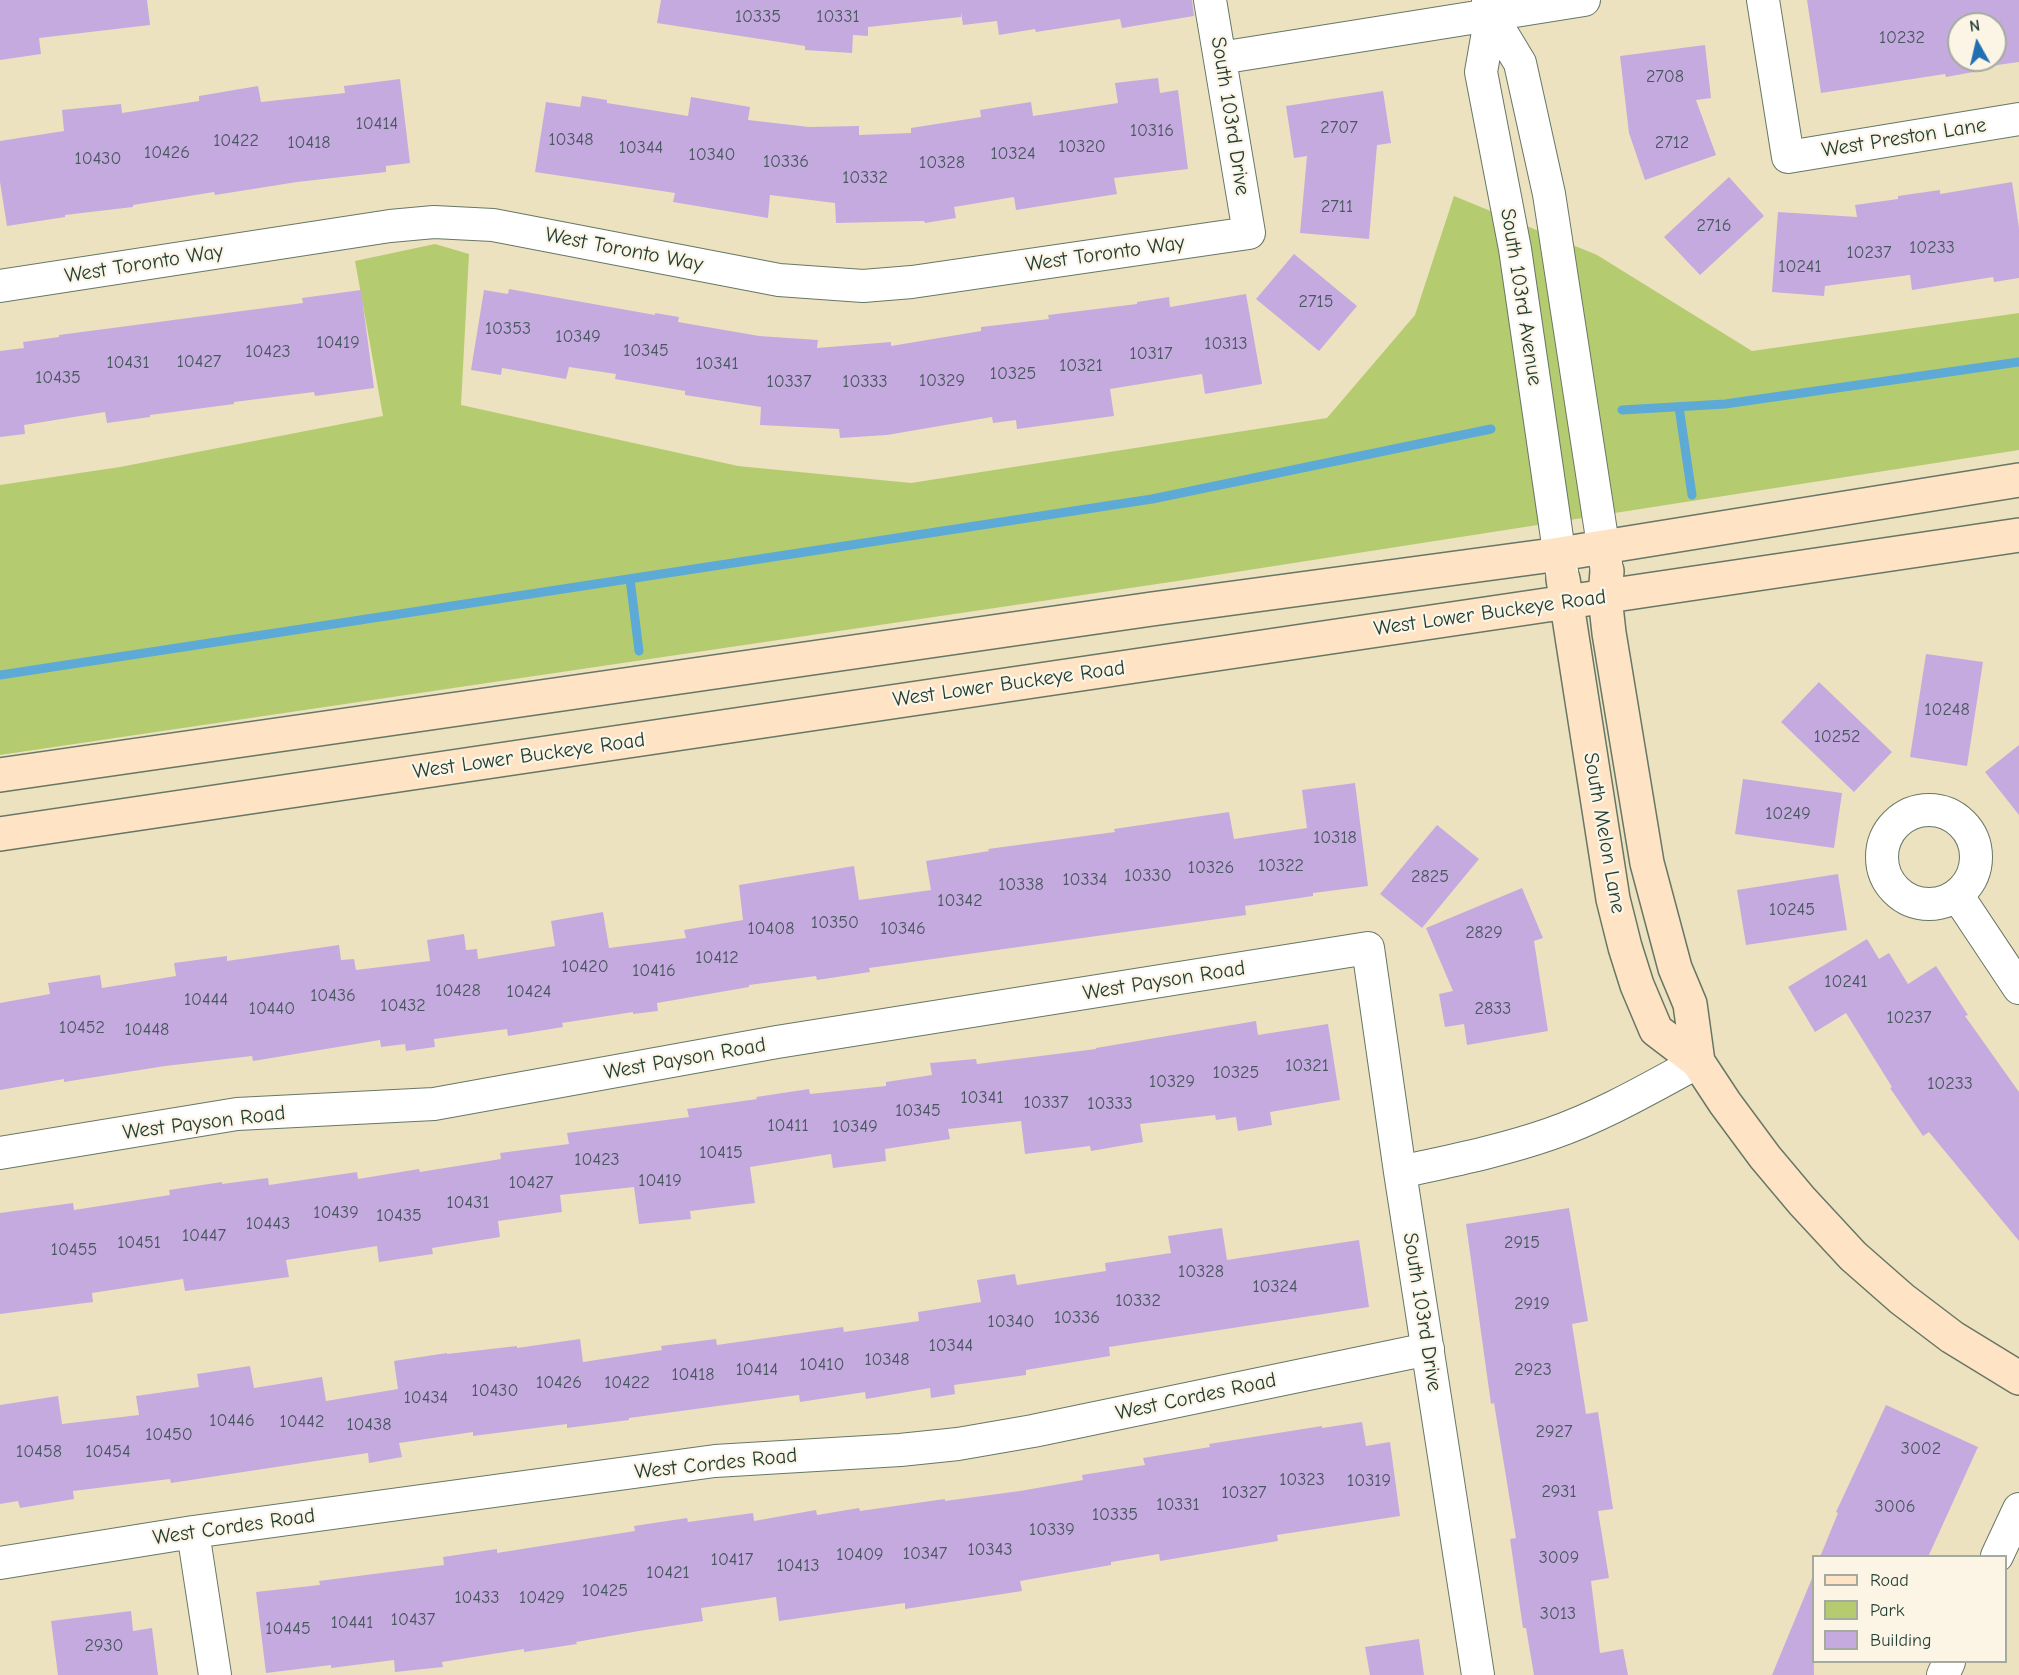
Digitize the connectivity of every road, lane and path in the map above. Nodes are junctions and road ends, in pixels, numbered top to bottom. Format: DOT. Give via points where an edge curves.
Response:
graph roads {
  1 [pos="1210,0"];
  2 [pos="1584,0"];
  3 [pos="1763,0"];
  4 [pos="1490,7"];
  5 [pos="1220,58"];
  6 [pos="2019,119"];
  7 [pos="1249,233"];
  8 [pos="0,286"];
  9 [pos="2019,480"];
  10 [pos="2019,535"];
  11 [pos="1605,572"];
  12 [pos="1563,579"];
  13 [pos="0,775"];
  14 [pos="0,834"];
  15 [pos="1957,896"];
  16 [pos="1368,948"];
  17 [pos="2015,974"];
  18 [pos="1698,1062"];
  19 [pos="0,1153"];
  20 [pos="1400,1172"];
  21 [pos="1428,1349"];
  22 [pos="2019,1378"];
  23 [pos="2019,1509"];
  24 [pos="193,1532"];
  25 [pos="1998,1555"];
  26 [pos="0,1563"];
  27 [pos="214,1675"];
  28 [pos="1478,1675"];
  1 -- 5 [label="street, South 103rd Drive"];
  2 -- 4 [label="street"];
  3 -- 6 [label="street, West Preston Lane" via="1788,157"];
  4 -- 5 [label="street"];
  4 -- 11 [label="street, South 103rd Avenue" via="1520,63 1549,194"];
  4 -- 12 [label="street, South 103rd Avenue" via="1481,72 1515,249"];
  5 -- 7 [label="street, South 103rd Drive"];
  7 -- 8 [label="street, West Toronto Way" via="862,286 779,280 494,225 434,222"];
  9 -- 11 [label="main road, West Lower Buckeye Road"];
  10 -- 11 [label="main road, West Lower Buckeye Road"];
  11 -- 12 [label="main road, West Lower Buckeye Road"];
  11 -- 12 [label="main road, West Lower Buckeye Road"];
  11 -- 18 [label="main road, South Melon Lane" via="1647,863 1690,1004"];
  12 -- 13 [label="main road, West Lower Buckeye Road" via="1128,613"];
  12 -- 14 [label="main road, West Lower Buckeye Road" via="1303,640"];
  12 -- 18 [label="main road, South Melon Lane" via="1613,899 1625,947 1656,1030"];
  15 -- 17 [label="street"];
  16 -- 19 [label="street, West Payson Road" via="777,1042 434,1104 237,1114"];
  16 -- 20 [label="street, South 103rd Drive"];
  18 -- 20 [label="street" via="1551,1134 1496,1151"];
  18 -- 22 [label="main road, South Melon Lane" via="1765,1156 1853,1256 1952,1337"];
  20 -- 21 [label="street, South 103rd Drive"];
  21 -- 24 [label="street, West Cordes Road" via="958,1444 715,1461"];
  21 -- 28 [label="street, South 103rd Drive"];
  23 -- 25 [label="street"];
  24 -- 26 [label="street, West Cordes Road"];
  24 -- 27 [label="street"];
}
